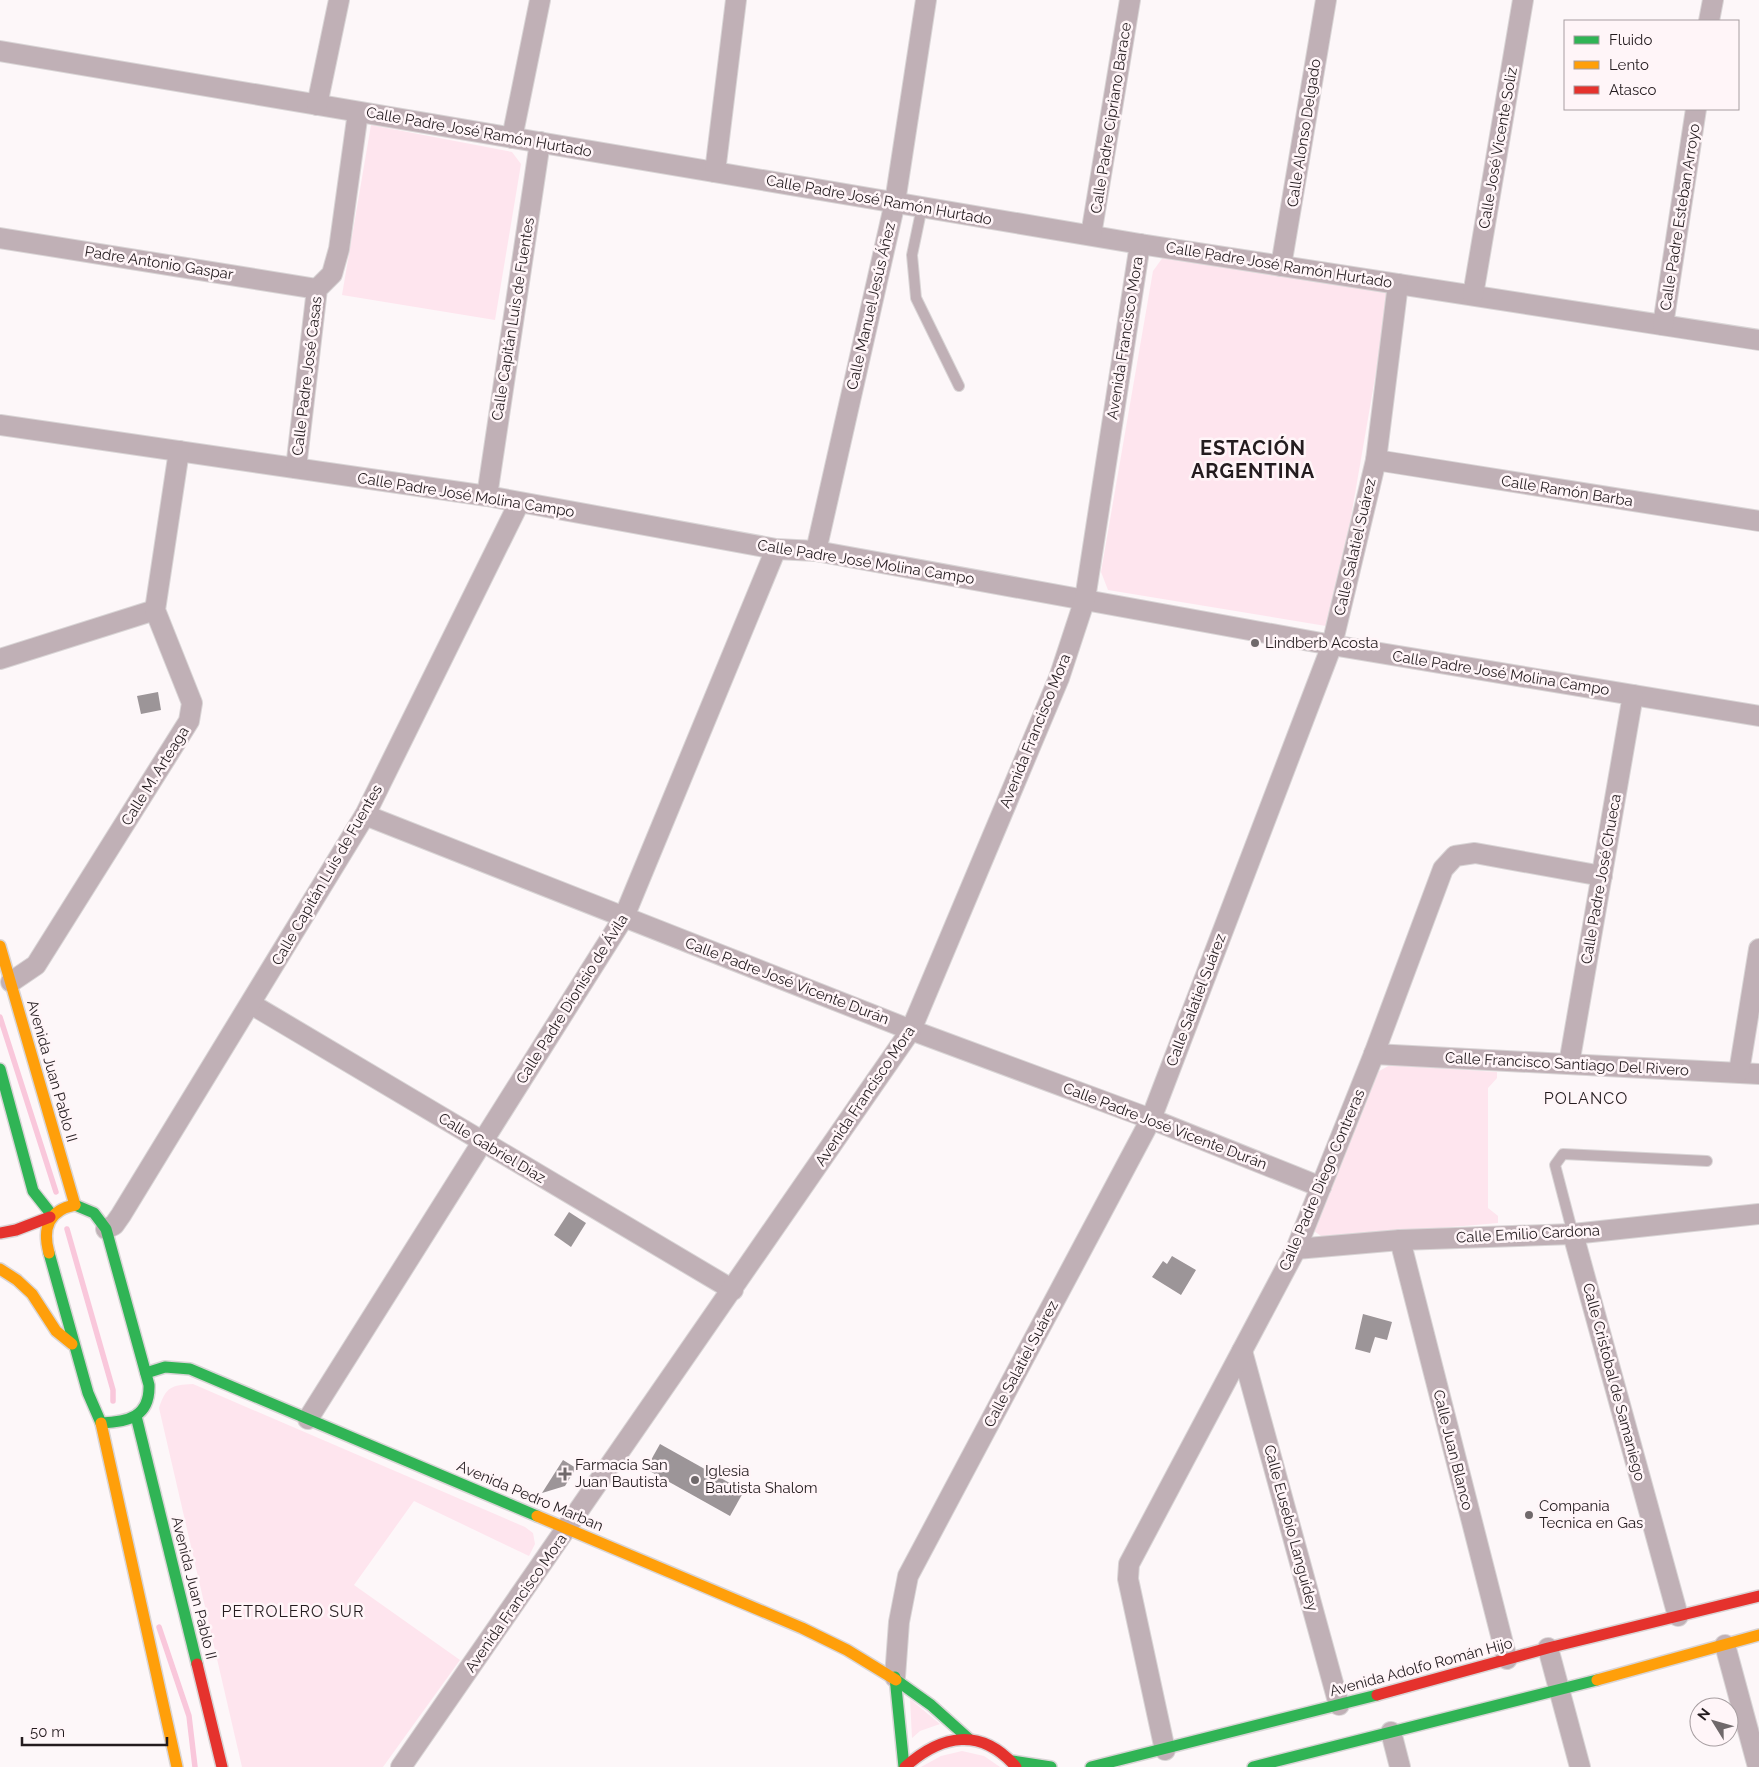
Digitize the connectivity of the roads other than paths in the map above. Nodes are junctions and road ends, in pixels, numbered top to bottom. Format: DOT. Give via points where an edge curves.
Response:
graph roads {
  1 [pos="339,0"];
  2 [pos="540,0"];
  3 [pos="736,0"];
  4 [pos="926,0"];
  5 [pos="1130,0"];
  6 [pos="1326,0"];
  7 [pos="1524,0"];
  8 [pos="1713,0"];
  9 [pos="1710,20"];
  10 [pos="0,51"];
  11 [pos="317,105"];
  12 [pos="1696,110"];
  13 [pos="358,112"];
  14 [pos="512,138"];
  15 [pos="540,142"];
  16 [pos="715,172"];
  17 [pos="895,202"];
  18 [pos="922,207"];
  19 [pos="1092,235"];
  20 [pos="0,238"];
  21 [pos="1140,244"];
  22 [pos="1282,266"];
  23 [pos="1398,284"];
  24 [pos="317,290"];
  25 [pos="1473,295"];
  26 [pos="1663,325"];
  27 [pos="1759,340"];
  28 [pos="959,386"];
  29 [pos="0,426"];
  30 [pos="179,451"];
  31 [pos="1376,460"];
  32 [pos="296,468"];
  33 [pos="487,496"];
  34 [pos="519,503"];
  35 [pos="1759,521"];
  36 [pos="776,549"];
  37 [pos="816,551"];
  38 [pos="1085,599"];
  39 [pos="155,610"];
  40 [pos="1332,645"];
  41 [pos="0,659"];
  42 [pos="1633,695"];
  43 [pos="1759,716"];
  44 [pos="365,815"];
  45 [pos="1602,876"];
  46 [pos="624,917"];
  47 [pos="0,946"];
  48 [pos="1759,948"];
  49 [pos="11,982"];
  50 [pos="251,1004"];
  51 [pos="911,1030"];
  52 [pos="1374,1054"];
  53 [pos="1569,1064"];
  54 [pos="0,1069"];
  55 [pos="1739,1072"];
  56 [pos="1759,1074"];
  57 [pos="1151,1119"];
  58 [pos="482,1142"];
  59 [pos="1707,1161"];
  60 [pos="1321,1187"];
  61 [pos="75,1205"];
  62 [pos="1759,1214"];
  63 [pos="51,1216"];
  64 [pos="106,1229"];
  65 [pos="0,1232"];
  66 [pos="1573,1234"];
  67 [pos="1400,1240"];
  68 [pos="1296,1249"];
  69 [pos="0,1269"];
  70 [pos="733,1290"];
  71 [pos="76,1348"];
  72 [pos="1242,1350"];
  73 [pos="146,1372"];
  74 [pos="136,1416"];
  75 [pos="308,1419"];
  76 [pos="100,1423"];
  77 [pos="568,1529"];
  78 [pos="1759,1596"];
  79 [pos="1678,1616"];
  80 [pos="1759,1636"];
  81 [pos="1725,1645"];
  82 [pos="1548,1648"];
  83 [pos="1506,1659"];
  84 [pos="895,1677"];
  85 [pos="1559,1690"];
  86 [pos="1339,1706"];
  87 [pos="1391,1732"];
  88 [pos="969,1739"];
  89 [pos="1165,1750"];
  90 [pos="1014,1764"];
  91 [pos="177,1767"];
  92 [pos="222,1767"];
  93 [pos="402,1767"];
  94 [pos="905,1767"];
  95 [pos="1051,1767"];
  96 [pos="1091,1767"];
  97 [pos="1141,1767"];
  98 [pos="1253,1767"];
  99 [pos="1400,1767"];
  100 [pos="1580,1767"];
  101 [pos="1758,1767"];
  1 -- 11 [label="street"];
  2 -- 14 [label="street"];
  3 -- 16 [label="street"];
  4 -- 17 [label="street, Calle Manuel Jesús Áñez"];
  5 -- 19 [label="street, Calle Padre Cipriano Barace"];
  6 -- 22 [label="street, Calle Alonso Delgado"];
  7 -- 25 [label="street, Calle José Vicente Soliz"];
  8 -- 9 [label="street"];
  10 -- 11 [label="street, Calle Padre José Ramón Hurtado"];
  11 -- 13 [label="street, Calle Padre José Ramón Hurtado"];
  12 -- 26 [label="street, Calle Padre Esteban Arroyo"];
  13 -- 14 [label="street, Calle Padre José Ramón Hurtado"];
  13 -- 24 [label="street, Calle Padre José Casas" via="340,249 332,274"];
  14 -- 15 [label="street, Calle Padre José Ramón Hurtado"];
  15 -- 16 [label="street, Calle Padre José Ramón Hurtado"];
  15 -- 33 [label="street, Calle Capitán Luis de Fuentes"];
  16 -- 17 [label="street, Calle Padre José Ramón Hurtado"];
  17 -- 18 [label="street, Calle Padre José Ramón Hurtado"];
  17 -- 37 [label="street, Calle Manuel Jesús Áñez"];
  18 -- 19 [label="street, Calle Padre José Ramón Hurtado"];
  18 -- 28 [label="lane" via="912,255 916,298"];
  19 -- 21 [label="street, Calle Padre José Ramón Hurtado"];
  20 -- 24 [label="street, Padre Antonio Gaspar"];
  21 -- 22 [label="street, Calle Padre José Ramón Hurtado"];
  21 -- 38 [label="street, Avenida Francisco Mora"];
  22 -- 23 [label="street, Calle Padre José Ramón Hurtado"];
  23 -- 25 [label="street, Calle Padre José Ramón Hurtado"];
  23 -- 31 [label="street, Calle Salatiel Suárez"];
  24 -- 32 [label="street, Calle Padre José Casas"];
  25 -- 26 [label="street, Calle Padre José Ramón Hurtado"];
  26 -- 27 [label="street, Calle Padre José Ramón Hurtado"];
  29 -- 30 [label="street, Calle Padre José Molina Campo"];
  30 -- 32 [label="street, Calle Padre José Molina Campo"];
  30 -- 39 [label="street"];
  31 -- 35 [label="street, Calle Ramón Barba"];
  31 -- 40 [label="street, Calle Salatiel Suárez"];
  32 -- 33 [label="street, Calle Padre José Molina Campo"];
  33 -- 34 [label="street, Calle Padre José Molina Campo"];
  34 -- 36 [label="street, Calle Padre José Molina Campo"];
  34 -- 44 [label="street, Calle Capitán Luis de Fuentes"];
  36 -- 37 [label="street, Calle Padre José Molina Campo"];
  36 -- 46 [label="street, Calle Padre Dionisio de Ávila"];
  37 -- 38 [label="street, Calle Padre José Molina Campo"];
  38 -- 40 [label="street, Calle Padre José Molina Campo"];
  38 -- 51 [label="street, Avenida Francisco Mora" via="1059,678"];
  39 -- 41 [label="street"];
  39 -- 49 [label="street, Calle M. Arteaga" via="192,703 189,721 36,966"];
  40 -- 42 [label="street, Calle Padre José Molina Campo"];
  40 -- 57 [label="street, Calle Salatiel Suárez"];
  42 -- 43 [label="street, Calle Padre José Molina Campo"];
  42 -- 45 [label="street, Calle Padre José Chueca"];
  44 -- 46 [label="street, Calle Padre José Vicente Durán"];
  44 -- 50 [label="street, Calle Capitán Luis de Fuentes"];
  45 -- 52 [label="street, Calle Padre Diego Contreras" via="1475,853 1455,856 1443,869"];
  45 -- 53 [label="street, Calle Padre José Chueca"];
  46 -- 51 [label="street, Calle Padre José Vicente Durán"];
  46 -- 58 [label="street, Calle Padre Dionisio de Ávila"];
  47 -- 49 [label="street, Avenida Juan Pablo II"];
  48 -- 55 [label="street"];
  49 -- 61 [label="street, Avenida Juan Pablo II"];
  50 -- 58 [label="street, Calle Gabriel Diaz"];
  50 -- 64 [label="street, Calle Capitán Luis de Fuentes" via="121,1216"];
  51 -- 57 [label="street, Calle Padre José Vicente Durán"];
  51 -- 70 [label="street, Avenida Francisco Mora"];
  52 -- 53 [label="street, Calle Francisco Santiago Del Rivero"];
  52 -- 60 [label="street, Calle Padre Diego Contreras"];
  53 -- 55 [label="street, Calle Francisco Santiago Del Rivero"];
  54 -- 63 [label="street" via="33,1191"];
  55 -- 56 [label="street, Calle Francisco Santiago Del Rivero"];
  57 -- 60 [label="street, Calle Padre José Vicente Durán"];
  57 -- 84 [label="street, Calle Salatiel Suárez" via="908,1576 899,1622"];
  58 -- 70 [label="street, Calle Gabriel Diaz"];
  58 -- 75 [label="street, Calle Padre Dionisio de Ávila"];
  59 -- 66 [label="lane" via="1563,1154 1555,1165"];
  60 -- 68 [label="street, Calle Padre Diego Contreras"];
  61 -- 63 [label="street" via="64,1206"];
  61 -- 64 [label="street" via="88,1207"];
  62 -- 66 [label="street, Calle Emilio Cardona"];
  63 -- 65 [label="street" via="16,1230"];
  63 -- 71 [label="street" via="46,1232 47,1246"];
  64 -- 73 [label="street"];
  66 -- 67 [label="street, Calle Emilio Cardona"];
  66 -- 79 [label="street, Calle Cristobal de Samaniego"];
  67 -- 68 [label="street, Calle Emilio Cardona"];
  67 -- 83 [label="street, Calle Juan Blanco"];
  68 -- 72 [label="street, Calle Padre Diego Contreras"];
  69 -- 71 [label="street" via="32,1294 56,1331"];
  70 -- 77 [label="street, Avenida Francisco Mora"];
  71 -- 76 [label="street"];
  72 -- 86 [label="street, Calle Eusebio Languidey"];
  72 -- 89 [label="street, Calle Padre Diego Contreras" via="1129,1564 1128,1579"];
  73 -- 74 [label="street" via="150,1394 148,1405"];
  73 -- 75 [label="street, Avenida Pedro Marban" via="165,1367 190,1369"];
  74 -- 76 [label="street" via="114,1423"];
  74 -- 92 [label="street, Avenida Juan Pablo II"];
  75 -- 77 [label="street, Avenida Pedro Marban"];
  76 -- 91 [label="street"];
  77 -- 84 [label="street, Avenida Pedro Marban" via="809,1631 848,1649"];
  77 -- 93 [label="street, Avenida Francisco Mora"];
  78 -- 79 [label="street, Avenida Adolfo Román Hijo"];
  79 -- 82 [label="street, Avenida Adolfo Román Hijo"];
  80 -- 81 [label="street"];
  81 -- 85 [label="street"];
  81 -- 101 [label="street"];
  82 -- 83 [label="street, Avenida Adolfo Román Hijo"];
  82 -- 85 [label="street"];
  83 -- 86 [label="street, Avenida Adolfo Román Hijo"];
  84 -- 88 [label="street, Avenida Pedro Marban"];
  84 -- 94 [label="street"];
  85 -- 87 [label="street"];
  85 -- 100 [label="street"];
  86 -- 89 [label="street, Avenida Adolfo Román Hijo"];
  87 -- 98 [label="street"];
  87 -- 99 [label="street"];
  88 -- 90 [label="street" via="1000,1750"];
  88 -- 94 [label="street" via="933,1745"];
  89 -- 96 [label="street, Avenida Adolfo Román Hijo"];
  89 -- 97 [label="street"];
  90 -- 95 [label="street"];
}
